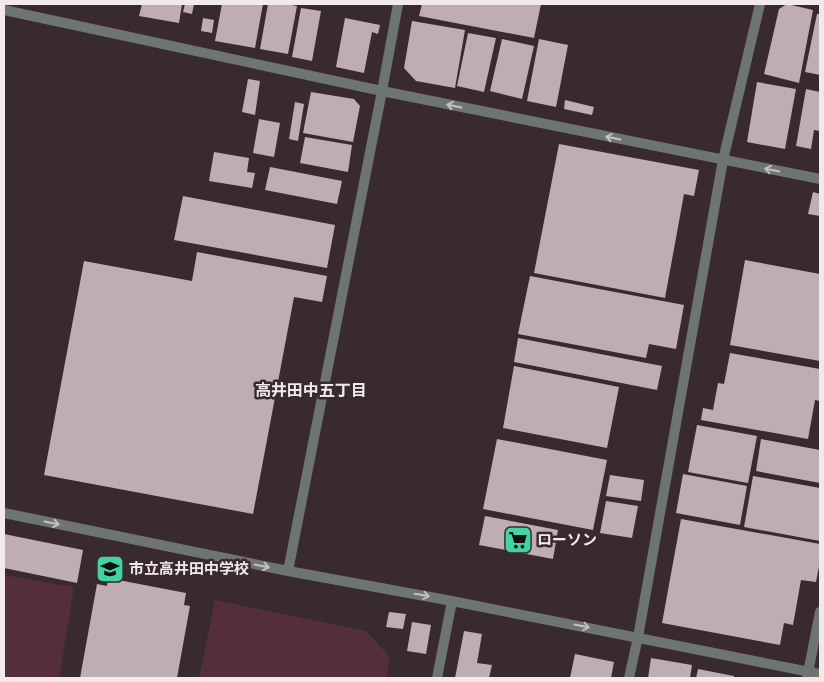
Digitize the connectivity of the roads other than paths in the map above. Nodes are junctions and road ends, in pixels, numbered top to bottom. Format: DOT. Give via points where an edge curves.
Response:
graph roads {
  1 [pos="398,4"];
  2 [pos="760,4"];
  3 [pos="4,10"];
  4 [pos="382,91"];
  5 [pos="723,160"];
  6 [pos="820,179"];
  7 [pos="4,513"];
  8 [pos="288,571"];
  9 [pos="452,601"];
  10 [pos="820,612"];
  11 [pos="638,637"];
  12 [pos="820,674"];
  13 [pos="808,675"];
  14 [pos="437,678"];
  15 [pos="630,678"];
  1 -- 4 [label="street"];
  2 -- 5 [label="street"];
  3 -- 4 [label="street"];
  5 -- 4 [label="street, one-way"];
  4 -- 8 [label="street"];
  6 -- 5 [label="street, one-way"];
  5 -- 11 [label="street"];
  7 -- 8 [label="street, one-way"];
  8 -- 9 [label="street, one-way"];
  9 -- 11 [label="street, one-way"];
  9 -- 14 [label="street"];
  10 -- 13 [label="street"];
  11 -- 13 [label="street"];
  11 -- 15 [label="street"];
  12 -- 13 [label="street"];
}
